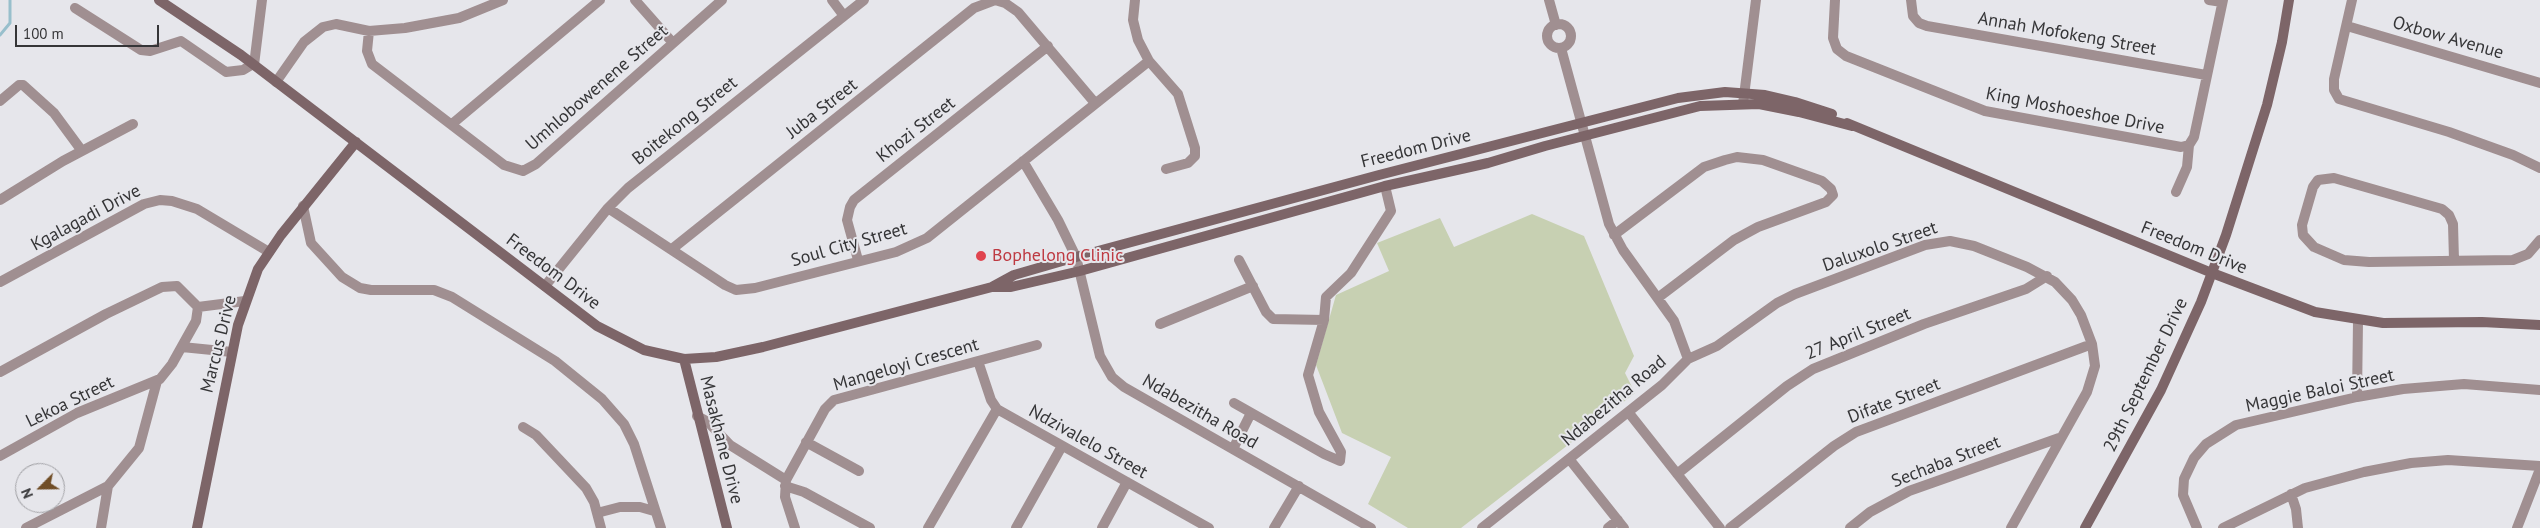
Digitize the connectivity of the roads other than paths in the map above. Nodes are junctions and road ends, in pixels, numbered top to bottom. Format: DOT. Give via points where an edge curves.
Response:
graph roads {
  1 [pos="159,0"];
  2 [pos="262,0"];
  3 [pos="503,0"];
  4 [pos="600,0"];
  5 [pos="635,0"];
  6 [pos="722,0"];
  7 [pos="832,0"];
  8 [pos="864,0"];
  9 [pos="995,0"];
  10 [pos="1135,0"];
  11 [pos="1549,0"];
  12 [pos="1756,0"];
  13 [pos="1836,0"];
  14 [pos="1911,0"];
  15 [pos="2209,0"];
  16 [pos="2289,0"];
  17 [pos="2352,0"];
  18 [pos="2223,1"];
  19 [pos="74,8"];
  20 [pos="844,16"];
  21 [pos="1556,25"];
  22 [pos="2347,26"];
  23 [pos="370,30"];
  24 [pos="673,43"];
  25 [pos="1048,46"];
  26 [pos="1561,48"];
  27 [pos="1149,60"];
  28 [pos="253,64"];
  29 [pos="2206,75"];
  30 [pos="276,82"];
  31 [pos="2540,83"];
  32 [pos="1744,98"];
  33 [pos="0,101"];
  34 [pos="1096,103"];
  35 [pos="1581,123"];
  36 [pos="133,124"];
  37 [pos="452,124"];
  38 [pos="1584,135"];
  39 [pos="356,142"];
  40 [pos="2189,145"];
  41 [pos="82,151"];
  42 [pos="1023,161"];
  43 [pos="2540,168"];
  44 [pos="1166,169"];
  45 [pos="1385,186"];
  46 [pos="2176,192"];
  47 [pos="0,200"];
  48 [pos="304,206"];
  49 [pos="608,208"];
  50 [pos="1614,235"];
  51 [pos="2540,240"];
  52 [pos="672,249"];
  53 [pos="268,252"];
  54 [pos="1076,257"];
  55 [pos="858,260"];
  56 [pos="1239,260"];
  57 [pos="2454,260"];
  58 [pos="1080,271"];
  59 [pos="2212,273"];
  60 [pos="2047,276"];
  61 [pos="0,282"];
  62 [pos="545,286"];
  63 [pos="1253,286"];
  64 [pos="992,287"];
  65 [pos="1659,297"];
  66 [pos="245,300"];
  67 [pos="198,307"];
  68 [pos="1324,320"];
  69 [pos="2358,320"];
  70 [pos="1160,324"];
  71 [pos="2540,325"];
  72 [pos="2092,344"];
  73 [pos="1037,345"];
  74 [pos="182,348"];
  75 [pos="232,352"];
  76 [pos="1688,359"];
  77 [pos="684,360"];
  78 [pos="978,361"];
  79 [pos="0,372"];
  80 [pos="157,381"];
  81 [pos="2540,390"];
  82 [pos="2357,397"];
  83 [pos="1234,403"];
  84 [pos="996,409"];
  85 [pos="1251,413"];
  86 [pos="1629,413"];
  87 [pos="697,416"];
  88 [pos="523,427"];
  89 [pos="2059,438"];
  90 [pos="806,442"];
  91 [pos="1062,446"];
  92 [pos="1233,450"];
  93 [pos="0,456"];
  94 [pos="1570,460"];
  95 [pos="2540,466"];
  96 [pos="2540,470"];
  97 [pos="858,471"];
  98 [pos="1677,474"];
  99 [pos="1127,482"];
  100 [pos="786,483"];
  101 [pos="108,486"];
  102 [pos="1299,486"];
  103 [pos="2291,494"];
  104 [pos="654,511"];
  105 [pos="597,513"];
  106 [pos="1191,523"];
  107 [pos="1621,524"];
  108 [pos="725,527"];
  109 [pos="1365,527"];
  110 [pos="26,528"];
  111 [pos="101,528"];
  112 [pos="197,528"];
  113 [pos="601,528"];
  114 [pos="661,528"];
  115 [pos="795,528"];
  116 [pos="870,528"];
  117 [pos="928,528"];
  118 [pos="1016,528"];
  119 [pos="1102,528"];
  120 [pos="1209,528"];
  121 [pos="1274,528"];
  122 [pos="1482,528"];
  123 [pos="1608,528"];
  124 [pos="1720,528"];
  125 [pos="1730,528"];
  126 [pos="1850,528"];
  127 [pos="2011,528"];
  128 [pos="2085,528"];
  129 [pos="2197,528"];
  130 [pos="2224,528"];
  131 [pos="2298,528"];
  132 [pos="2517,528"];
  1 -- 28 [label="street, Freedom Drive"];
  2 -- 28 [label="street"];
  3 -- 23 [label="street" via="452,20"];
  4 -- 37 [label="street"];
  5 -- 24 [label="street"];
  6 -- 24 [label="street, Umhlobowenene Street"];
  7 -- 20 [label="street"];
  8 -- 20 [label="street, Boitekong Street"];
  9 -- 25 [label="street, Juba Street" via="1013,8"];
  9 -- 52 [label="street, Juba Street" via="974,8"];
  10 -- 27 [label="street" via="1133,20 1136,33"];
  11 -- 21 [label="street"];
  12 -- 32 [label="street"];
  13 -- 40 [label="street, King Moshoeshoe Drive" via="1833,38 1841,52 1914,84 2000,115 2176,147"];
  14 -- 29 [label="street, Annah Mofokeng Street" via="1915,20 1927,26"];
  15 -- 18 [label="street"];
  16 -- 59 [label="street, 29th September Drive" via="2267,105"];
  17 -- 22 [label="street"];
  18 -- 29 [label="street"];
  19 -- 28 [label="street" via="141,50 150,51 181,41 226,72 243,70"];
  20 -- 49 [label="street, Boitekong Street" via="653,166"];
  21 -- 26 [label="street" via="1548,30 1547,39 1552,47"];
  21 -- 26 [label="street" via="1565,26 1571,34 1569,43"];
  22 -- 31 [label="street, Oxbow Avenue"];
  22 -- 43 [label="street" via="2334,90 2344,102 2449,132"];
  23 -- 30 [label="street" via="336,24 316,31 304,42"];
  23 -- 37 [label="street, Umhlobowenene Street" via="367,51 370,62"];
  24 -- 37 [label="street, Umhlobowenene Street" via="536,164 523,171 504,165"];
  25 -- 34 [label="street, Juba Street"];
  25 -- 55 [label="street, Khozi Street" via="854,200 847,220"];
  26 -- 35 [label="street, Ndabezitha Road"];
  27 -- 34 [label="street, Soul City Street"];
  27 -- 44 [label="street" via="1178,94 1195,148 1195,156 1188,163"];
  28 -- 30 [label="street, Freedom Drive"];
  29 -- 40 [label="street" via="2194,137"];
  30 -- 39 [label="street, Freedom Drive"];
  32 -- 35 [label="street, Freedom Drive" via="1711,94 1678,98"];
  32 -- 38 [label="street, Freedom Drive"];
  32 -- 59 [label="street, Freedom Drive" via="1795,102 1835,116 1852,126"];
  33 -- 41 [label="street" via="23,85 54,113"];
  34 -- 42 [label="street, Soul City Street"];
  35 -- 38 [label="street, Ndabezitha Road"];
  35 -- 54 [label="street, Freedom Drive"];
  36 -- 41 [label="street"];
  38 -- 45 [label="street, Freedom Drive" via="1488,163"];
  38 -- 50 [label="street, Ndabezitha Road"];
  39 -- 48 [label="street, Marcus Drive"];
  39 -- 62 [label="street, Freedom Drive"];
  40 -- 46 [label="street" via="2188,163"];
  41 -- 47 [label="street"];
  42 -- 54 [label="street, Ndabezitha Road"];
  42 -- 55 [label="street, Soul City Street" via="921,242 896,252"];
  45 -- 58 [label="street, Freedom Drive"];
  45 -- 68 [label="street" via="1391,211 1351,273 1328,295"];
  48 -- 53 [label="street, Marcus Drive"];
  48 -- 104 [label="street" via="311,243 342,277 360,288 371,290 434,290 452,297 555,361 602,398 624,424 634,444"];
  49 -- 52 [label="street, Soul City Street"];
  49 -- 62 [label="street, Boitekong Street"];
  50 -- 65 [label="street, Ndabezitha Road"];
  50 -- 65 [label="street" via="1704,167 1724,160 1763,160 1822,181 1831,189 1832,195 1826,202 1764,224 1734,240"];
  51 -- 57 [label="street" via="2519,259"];
  52 -- 55 [label="street, Soul City Street" via="736,290 756,288"];
  53 -- 61 [label="street, Kgalagadi Drive" via="197,209 160,200 144,204"];
  53 -- 66 [label="street, Marcus Drive"];
  54 -- 58 [label="street, Ndabezitha Road"];
  54 -- 64 [label="street, Freedom Drive" via="1014,275"];
  56 -- 63 [label="street"];
  57 -- 57 [label="street" via="2352,261 2314,247 2302,232 2313,187 2318,180 2334,178 2442,209 2453,224"];
  58 -- 64 [label="street, Freedom Drive" via="1009,287"];
  58 -- 92 [label="street, Ndabezitha Road" via="1100,356 1112,377"];
  59 -- 69 [label="street, Freedom Drive" via="2301,308"];
  59 -- 128 [label="street, 29th September Drive" via="2172,368"];
  60 -- 72 [label="street, Daluxolo Street" via="2072,300"];
  60 -- 76 [label="street, Daluxolo Street" via="1966,243 1936,242 1795,294 1717,346"];
  60 -- 98 [label="street, 27 April Street" via="2026,289 1924,324 1812,369"];
  62 -- 77 [label="street, Freedom Drive" via="610,334 644,350"];
  63 -- 68 [label="street" via="1273,319"];
  63 -- 70 [label="street"];
  64 -- 77 [label="street, Freedom Drive" via="763,348"];
  65 -- 76 [label="street, Ndabezitha Road" via="1679,330"];
  66 -- 67 [label="street"];
  66 -- 75 [label="street, Marcus Drive"];
  67 -- 74 [label="street" via="198,317"];
  67 -- 79 [label="street" via="177,286 167,285 148,292"];
  68 -- 85 [label="street" via="1309,379 1319,412 1340,449 1340,461"];
  69 -- 71 [label="street, Freedom Drive"];
  69 -- 82 [label="street"];
  72 -- 89 [label="street, Daluxolo Street" via="2096,366 2092,380"];
  72 -- 125 [label="street, Difate Street" via="1856,432"];
  73 -- 78 [label="street, Mangeloyi Crescent"];
  74 -- 75 [label="street"];
  74 -- 80 [label="street"];
  75 -- 112 [label="street, Marcus Drive"];
  76 -- 86 [label="street, Ndabezitha Road"];
  77 -- 87 [label="street, Masakhane Drive"];
  78 -- 84 [label="street"];
  78 -- 90 [label="street, Mangeloyi Crescent" via="837,398 825,409"];
  80 -- 93 [label="street, Lekoa Street" via="77,413"];
  80 -- 101 [label="street" via="139,448"];
  81 -- 82 [label="street, Maggie Baloi Street" via="2464,384"];
  82 -- 129 [label="street, Maggie Baloi Street" via="2236,425 2206,444 2188,470 2183,487 2185,502"];
  83 -- 85 [label="street"];
  84 -- 91 [label="street, Ndzivalelo Street"];
  84 -- 117 [label="street"];
  85 -- 92 [label="street"];
  86 -- 94 [label="street, Ndabezitha Road"];
  86 -- 98 [label="street"];
  87 -- 100 [label="street" via="708,422 730,444"];
  87 -- 108 [label="street, Masakhane Drive"];
  88 -- 105 [label="street" via="536,435 586,488"];
  89 -- 126 [label="street, Sechaba Street" via="1909,491 1870,512"];
  89 -- 127 [label="street, Daluxolo Street"];
  90 -- 97 [label="street"];
  90 -- 100 [label="street, Mangeloyi Crescent"];
  91 -- 99 [label="street, Ndzivalelo Street"];
  91 -- 118 [label="street"];
  92 -- 102 [label="street, Ndabezitha Road"];
  94 -- 107 [label="street"];
  94 -- 122 [label="street, Ndabezitha Road"];
  95 -- 103 [label="street" via="2466,460 2430,461 2342,477"];
  96 -- 132 [label="street"];
  98 -- 124 [label="street"];
  99 -- 106 [label="street, Ndzivalelo Street"];
  99 -- 119 [label="street"];
  100 -- 115 [label="street" via="785,497"];
  100 -- 116 [label="street"];
  101 -- 110 [label="street"];
  101 -- 111 [label="street"];
  102 -- 109 [label="street, Ndabezitha Road"];
  102 -- 121 [label="street"];
  103 -- 130 [label="street"];
  103 -- 131 [label="street"];
  104 -- 105 [label="street" via="620,507"];
  104 -- 114 [label="street"];
  105 -- 113 [label="street"];
  106 -- 120 [label="street, Ndzivalelo Street"];
  107 -- 123 [label="street"];
}
